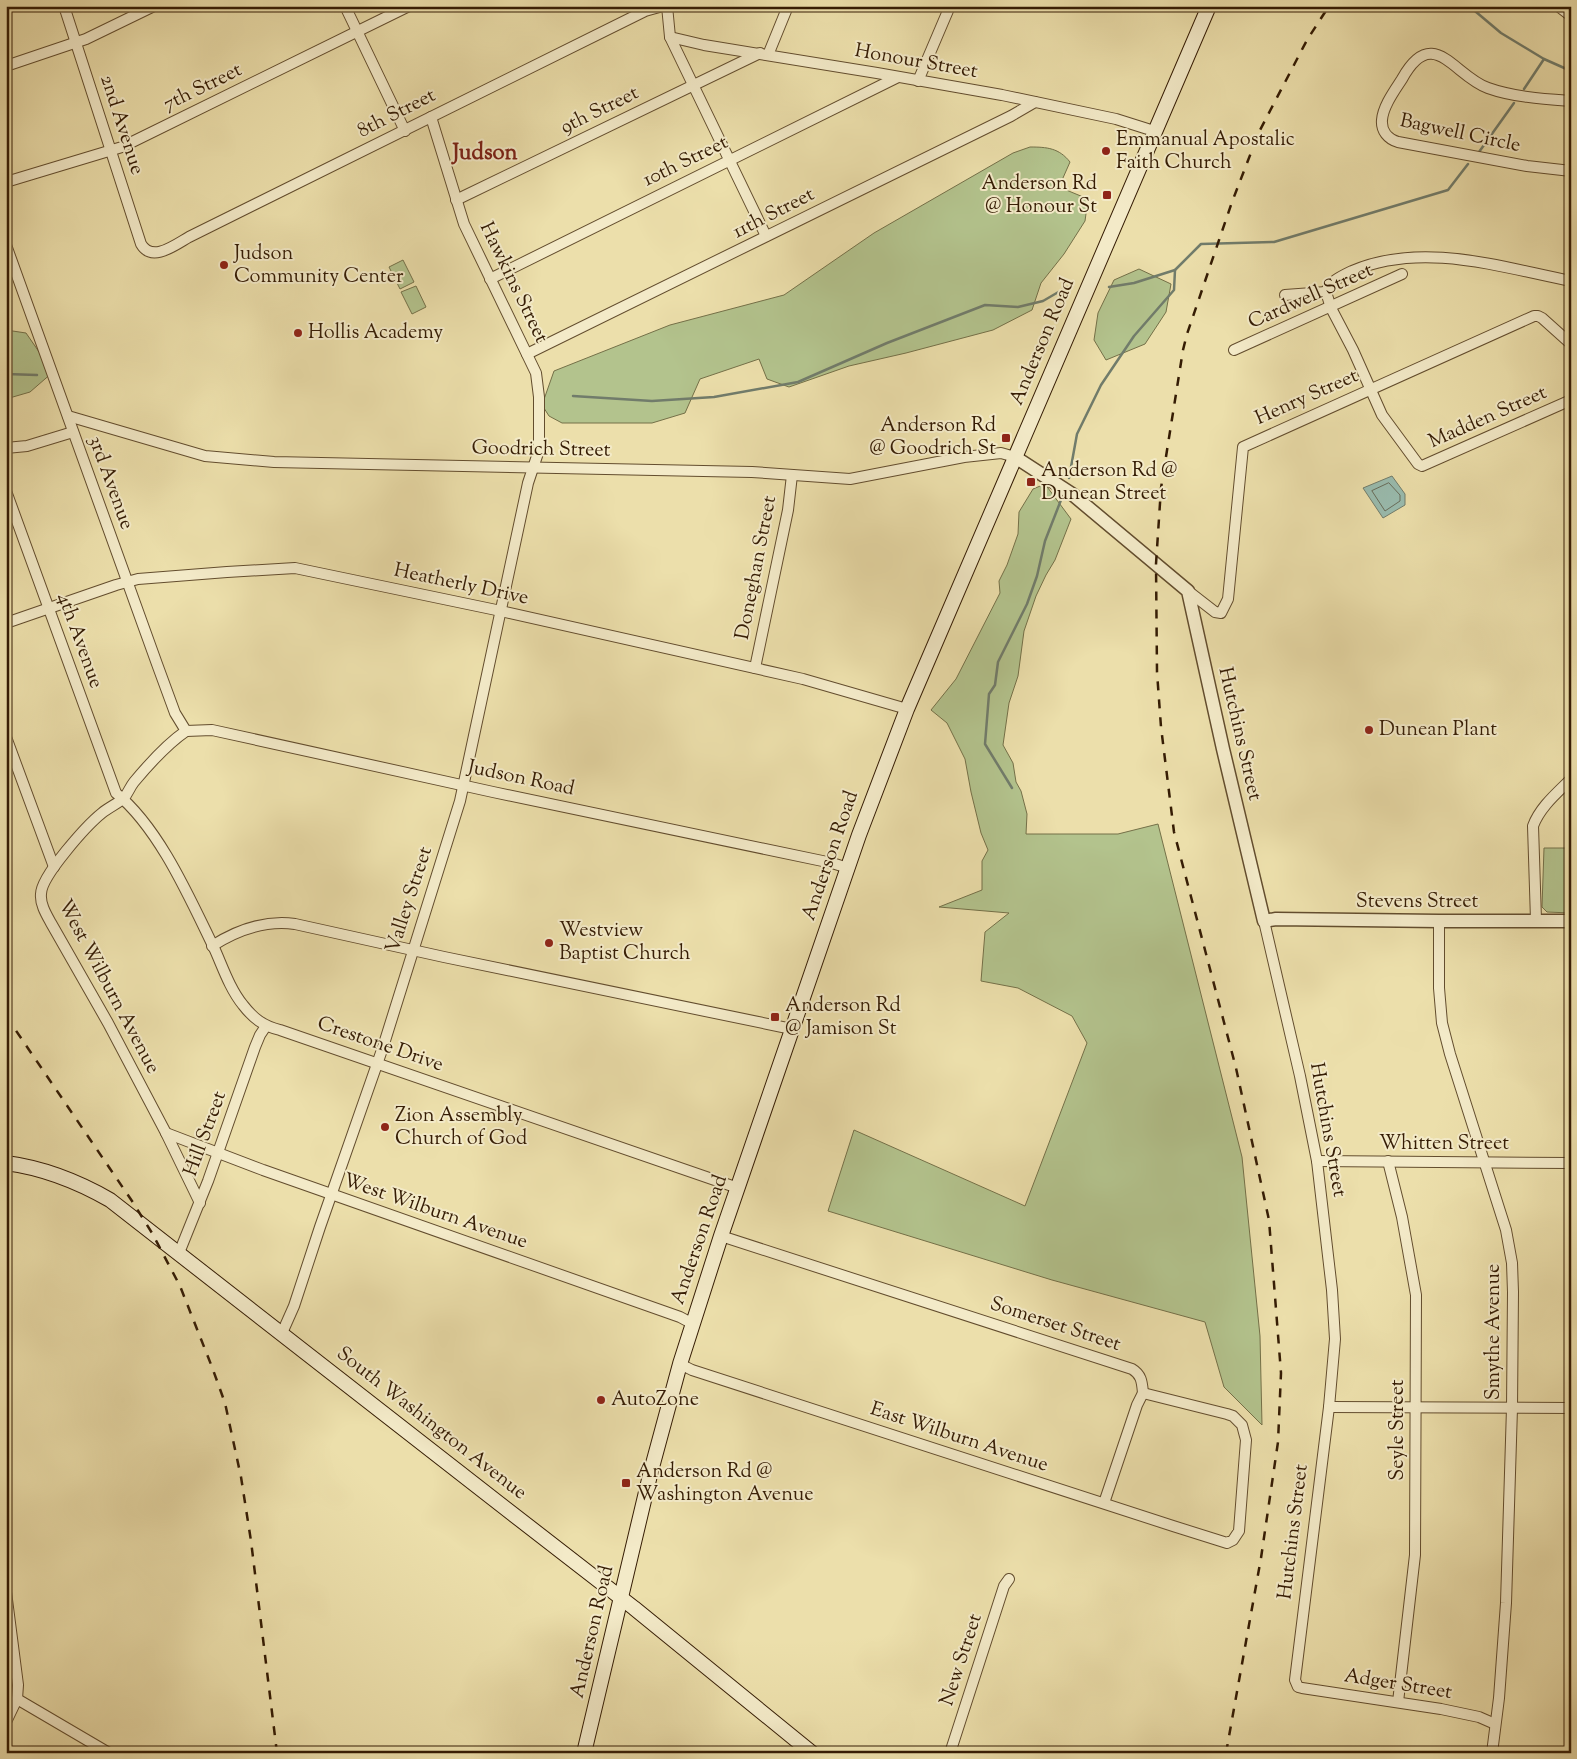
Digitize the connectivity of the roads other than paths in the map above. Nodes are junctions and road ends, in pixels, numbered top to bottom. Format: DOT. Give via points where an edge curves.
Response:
graph roads {
  1 [pos="64,6"];
  2 [pos="154,6"];
  3 [pos="345,6"];
  4 [pos="408,6"];
  5 [pos="677,6"];
  6 [pos="788,6"];
  7 [pos="950,6"];
  8 [pos="1209,6"];
  9 [pos="1558,6"];
  10 [pos="666,9"];
  11 [pos="1571,16"];
  12 [pos="357,32"];
  13 [pos="670,37"];
  14 [pos="76,43"];
  15 [pos="764,54"];
  16 [pos="6,66"];
  17 [pos="898,77"];
  18 [pos="918,81"];
  19 [pos="693,86"];
  20 [pos="1571,101"];
  21 [pos="1035,102"];
  22 [pos="431,117"];
  23 [pos="405,131"];
  24 [pos="1154,131"];
  25 [pos="111,150"];
  26 [pos="729,161"];
  27 [pos="1571,171"];
  28 [pos="6,182"];
  29 [pos="456,200"];
  30 [pos="766,236"];
  31 [pos="6,245"];
  32 [pos="149,253"];
  33 [pos="1402,274"];
  34 [pos="490,279"];
  35 [pos="1571,281"];
  36 [pos="1326,292"];
  37 [pos="1285,295"];
  38 [pos="1331,308"];
  39 [pos="1571,344"];
  40 [pos="1234,350"];
  41 [pos="527,354"];
  42 [pos="1370,389"];
  43 [pos="1571,400"];
  44 [pos="68,416"];
  45 [pos="73,432"];
  46 [pos="6,448"];
  47 [pos="1015,457"];
  48 [pos="533,468"];
  49 [pos="792,475"];
  50 [pos="6,491"];
  51 [pos="128,582"];
  52 [pos="1188,591"];
  53 [pos="49,608"];
  54 [pos="501,612"];
  55 [pos="6,623"];
  56 [pos="755,668"];
  57 [pos="907,709"];
  58 [pos="186,731"];
  59 [pos="6,737"];
  60 [pos="1571,779"];
  61 [pos="463,785"];
  62 [pos="123,799"];
  63 [pos="54,867"];
  64 [pos="848,868"];
  65 [pos="1536,920"];
  66 [pos="1571,920"];
  67 [pos="1264,921"];
  68 [pos="1439,921"];
  69 [pos="212,946"];
  70 [pos="412,949"];
  71 [pos="266,1026"];
  72 [pos="792,1030"];
  73 [pos="378,1063"];
  74 [pos="166,1133"];
  75 [pos="218,1154"];
  76 [pos="1317,1161"];
  77 [pos="1388,1161"];
  78 [pos="1484,1162"];
  79 [pos="1571,1162"];
  80 [pos="6,1163"];
  81 [pos="738,1188"];
  82 [pos="331,1195"];
  83 [pos="200,1203"];
  84 [pos="722,1236"];
  85 [pos="179,1253"];
  86 [pos="693,1324"];
  87 [pos="282,1333"];
  88 [pos="680,1364"];
  89 [pos="1143,1393"];
  90 [pos="1329,1406"];
  91 [pos="1416,1407"];
  92 [pos="1512,1408"];
  93 [pos="1571,1408"];
  94 [pos="1104,1503"];
  95 [pos="1009,1579"];
  96 [pos="6,1592"];
  97 [pos="621,1598"];
  98 [pos="1296,1684"];
  99 [pos="17,1699"];
  100 [pos="1398,1702"];
  101 [pos="6,1722"];
  102 [pos="1495,1724"];
  103 [pos="108,1753"];
  104 [pos="584,1753"];
  105 [pos="812,1753"];
  106 [pos="950,1753"];
  107 [pos="1492,1753"];
  1 -- 14 [label="street, 2nd Avenue"];
  2 -- 14 [label="street"];
  3 -- 12 [label="street"];
  4 -- 12 [label="street, 7th Street"];
  5 -- 10 [label="street"];
  6 -- 15 [label="street"];
  7 -- 18 [label="street"];
  8 -- 24 [label="main road, Anderson Road"];
  9 -- 11 [label="street"];
  10 -- 13 [label="street"];
  10 -- 22 [label="street, 8th Street" via="645,11"];
  12 -- 23 [label="street"];
  12 -- 25 [label="street, 7th Street"];
  13 -- 15 [label="street, Honour Street"];
  13 -- 19 [label="street"];
  14 -- 16 [label="street"];
  14 -- 25 [label="street, 2nd Avenue"];
  15 -- 17 [label="street, Honour Street"];
  15 -- 19 [label="street, 9th Street"];
  17 -- 18 [label="street, Honour Street"];
  17 -- 26 [label="street, 10th Street"];
  18 -- 21 [label="street, Honour Street"];
  19 -- 26 [label="street"];
  19 -- 29 [label="street, 9th Street"];
  20 -- 27 [label="street, Bagwell Circle" via="1487,88 1446,58 1432,54 1417,59 1408,68 1384,110 1382,126 1388,136 1398,142"];
  21 -- 24 [label="street, Honour Street" via="1116,119"];
  21 -- 30 [label="street, 11th Street"];
  22 -- 23 [label="street, 8th Street"];
  22 -- 29 [label="street, Hawkins Street"];
  23 -- 32 [label="street, 8th Street" via="162,251"];
  24 -- 47 [label="main road, Anderson Road"];
  25 -- 28 [label="street, 7th Street"];
  25 -- 32 [label="street, 2nd Avenue" via="141,244"];
  26 -- 30 [label="street"];
  26 -- 34 [label="street, 10th Street"];
  29 -- 34 [label="street, Hawkins Street"];
  30 -- 41 [label="street, 11th Street"];
  31 -- 44 [label="street, 3rd Avenue"];
  33 -- 38 [label="street, Cardwell Street"];
  34 -- 41 [label="street, Hawkins Street"];
  35 -- 36 [label="street" via="1473,261 1416,256 1359,268 1331,282"];
  36 -- 37 [label="street"];
  36 -- 38 [label="street"];
  38 -- 40 [label="street, Cardwell Street"];
  38 -- 42 [label="street"];
  39 -- 42 [label="street, Henry Street" via="1542,318 1534,316"];
  41 -- 48 [label="street, Hawkins Street" via="534,367 539,396 539,450"];
  42 -- 43 [label="street, Madden Street" via="1392,431 1422,466"];
  42 -- 52 [label="street, Henry Street" via="1243,447 1226,605 1220,613 1216,612"];
  44 -- 45 [label="street, 3rd Avenue"];
  44 -- 48 [label="street, Goodrich Street" via="184,451 230,460"];
  45 -- 46 [label="street" via="27,446"];
  45 -- 51 [label="street, 3rd Avenue"];
  47 -- 49 [label="street, Goodrich Street" via="1001,453 964,457 861,478"];
  47 -- 52 [label="street" via="1072,494"];
  47 -- 57 [label="main road, Anderson Road"];
  48 -- 49 [label="street, Goodrich Street"];
  48 -- 54 [label="street, Valley Street"];
  49 -- 56 [label="street, Doneghan Street" via="788,510"];
  50 -- 53 [label="street, 4th Avenue"];
  51 -- 53 [label="street, Heatherly Drive"];
  51 -- 54 [label="street, Heatherly Drive" via="295,568"];
  51 -- 58 [label="street, 3rd Avenue" via="175,713"];
  52 -- 67 [label="street, Hutchins Street"];
  53 -- 55 [label="street, Heatherly Drive"];
  53 -- 62 [label="street, 4th Avenue" via="110,780"];
  54 -- 56 [label="street, Heatherly Drive"];
  54 -- 61 [label="street, Valley Street"];
  56 -- 57 [label="street, Heatherly Drive"];
  57 -- 64 [label="main road, Anderson Road"];
  58 -- 61 [label="street, Judson Road" via="212,730"];
  58 -- 62 [label="street, West Wilburn Avenue" via="144,771"];
  59 -- 63 [label="street"];
  60 -- 65 [label="street" via="1533,826"];
  61 -- 64 [label="street, Judson Road"];
  61 -- 70 [label="street, Valley Street"];
  62 -- 63 [label="street, West Wilburn Avenue" via="99,816"];
  62 -- 69 [label="street, Crestone Drive" via="167,858"];
  63 -- 74 [label="street, West Wilburn Avenue" via="41,890 45,912"];
  64 -- 72 [label="main road, Anderson Road"];
  65 -- 66 [label="street, Stevens Street"];
  65 -- 68 [label="street, Stevens Street"];
  67 -- 68 [label="street, Stevens Street"];
  67 -- 76 [label="street, Hutchins Street"];
  68 -- 78 [label="street, Smythe Avenue" via="1442,1023"];
  69 -- 70 [label="street" via="256,926 282,922"];
  69 -- 71 [label="street, Crestone Drive" via="239,1000"];
  70 -- 72 [label="street"];
  70 -- 73 [label="street, Valley Street"];
  71 -- 73 [label="street, Crestone Drive"];
  71 -- 75 [label="street, Hill Street" via="255,1047"];
  72 -- 81 [label="main road, Anderson Road"];
  73 -- 81 [label="street, Crestone Drive"];
  73 -- 82 [label="street, Valley Street"];
  74 -- 75 [label="street, West Wilburn Avenue"];
  74 -- 83 [label="street, West Wilburn Avenue"];
  75 -- 82 [label="street, West Wilburn Avenue"];
  75 -- 83 [label="street, Hill Street"];
  76 -- 77 [label="street, Whitten Street"];
  76 -- 90 [label="street, Hutchins Street" via="1335,1339"];
  77 -- 78 [label="street, Whitten Street"];
  77 -- 91 [label="street, Seyle Street" via="1416,1289"];
  78 -- 79 [label="street, Whitten Street"];
  78 -- 92 [label="street, Smythe Avenue" via="1506,1230 1512,1263"];
  80 -- 85 [label="main road, South Washington Avenue" via="36,1168 87,1187 110,1200"];
  81 -- 84 [label="main road, Anderson Road"];
  82 -- 86 [label="street, West Wilburn Avenue"];
  82 -- 87 [label="street, Valley Street"];
  83 -- 85 [label="street, Hill Street"];
  84 -- 86 [label="main road, Anderson Road"];
  84 -- 89 [label="street, Somerset Street" via="1132,1369 1140,1375"];
  85 -- 87 [label="main road, South Washington Avenue"];
  86 -- 88 [label="main road, Anderson Road"];
  87 -- 97 [label="main road, South Washington Avenue"];
  88 -- 94 [label="street, East Wilburn Avenue"];
  88 -- 97 [label="main road, Anderson Road"];
  89 -- 94 [label="street"];
  89 -- 94 [label="street, East Wilburn Avenue" via="1227,1414 1242,1424 1246,1440 1237,1535 1228,1543"];
  90 -- 91 [label="street"];
  90 -- 98 [label="street, Hutchins Street"];
  91 -- 92 [label="street"];
  91 -- 100 [label="street, Seyle Street" via="1415,1555"];
  92 -- 93 [label="street"];
  92 -- 102 [label="street, Smythe Avenue" via="1506,1603"];
  95 -- 106 [label="street, New Street"];
  96 -- 99 [label="street" via="17,1668"];
  97 -- 104 [label="main road, Anderson Road"];
  97 -- 105 [label="main road, South Washington Avenue"];
  98 -- 100 [label="street, Adger Street" via="1302,1688"];
  99 -- 101 [label="street"];
  99 -- 103 [label="street"];
  100 -- 102 [label="street, Adger Street" via="1479,1717"];
  102 -- 107 [label="street, Smythe Avenue"];
}
